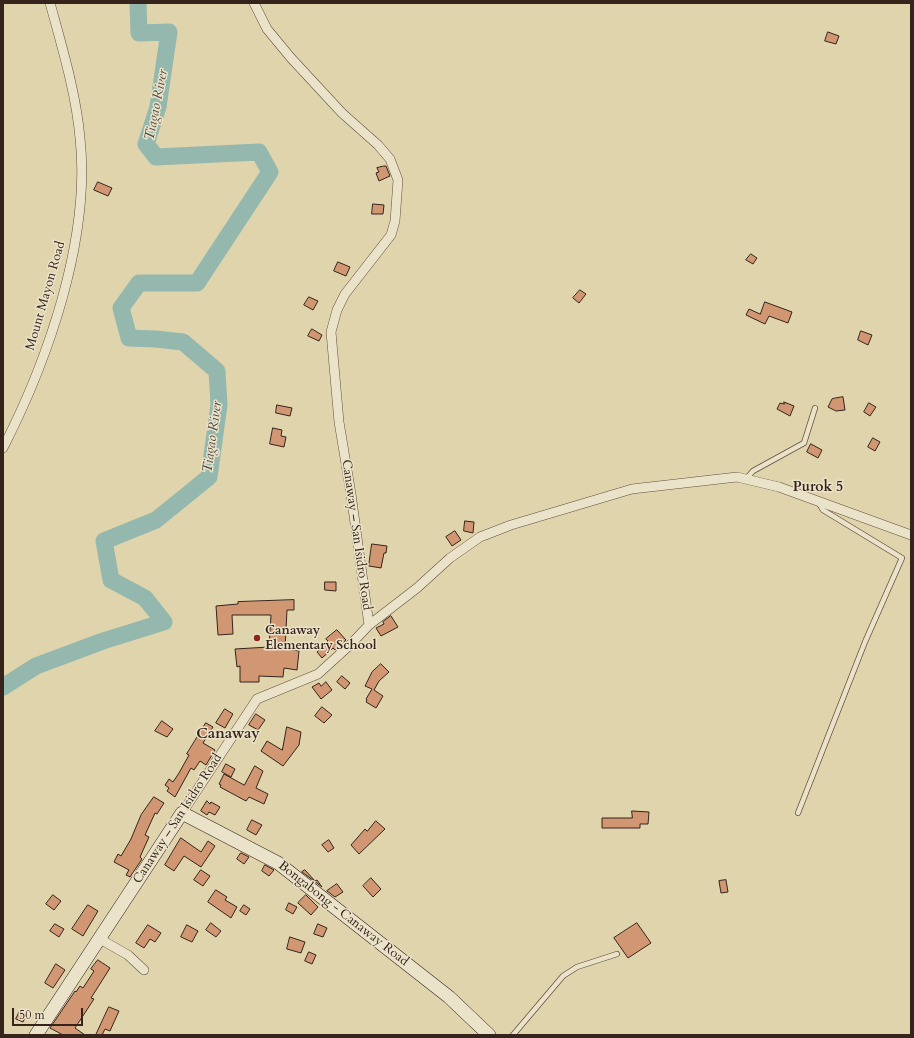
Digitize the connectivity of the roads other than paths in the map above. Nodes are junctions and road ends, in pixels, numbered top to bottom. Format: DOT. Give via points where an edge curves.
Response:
graph roads {
  1 [pos="50,3"];
  2 [pos="254,3"];
  3 [pos="815,408"];
  4 [pos="3,448"];
  5 [pos="746,479"];
  6 [pos="816,500"];
  7 [pos="911,535"];
  8 [pos="369,625"];
  9 [pos="798,812"];
  10 [pos="182,814"];
  11 [pos="100,939"];
  12 [pos="617,954"];
  13 [pos="144,970"];
  14 [pos="36,1035"];
  15 [pos="489,1035"];
  16 [pos="512,1035"];
  1 -- 4 [label="street, Mount Mayon Road" via="75,102 82,182 76,238 64,289 30,391"];
  2 -- 8 [label="street, Canaway – San Isidro Road" via="267,29 291,58 342,113 390,159 398,180 395,221 391,235 345,294 331,332 339,422"];
  3 -- 5 [label="lane" via="804,443 753,471"];
  5 -- 6 [label="street"];
  5 -- 8 [label="street" via="737,477 632,489 511,525 486,535 450,558 417,588"];
  6 -- 7 [label="street"];
  6 -- 9 [label="lane" via="823,510 902,558 865,642"];
  8 -- 10 [label="street, Canaway – San Isidro Road" via="318,674 257,699"];
  10 -- 11 [label="street, Canaway – San Isidro Road"];
  10 -- 15 [label="street, Bongabong - Canaway Road" via="278,863 449,997"];
  11 -- 13 [label="street" via="128,955"];
  11 -- 14 [label="street, Canaway – San Isidro Road"];
  12 -- 16 [label="lane" via="572,970 563,976"];
}
